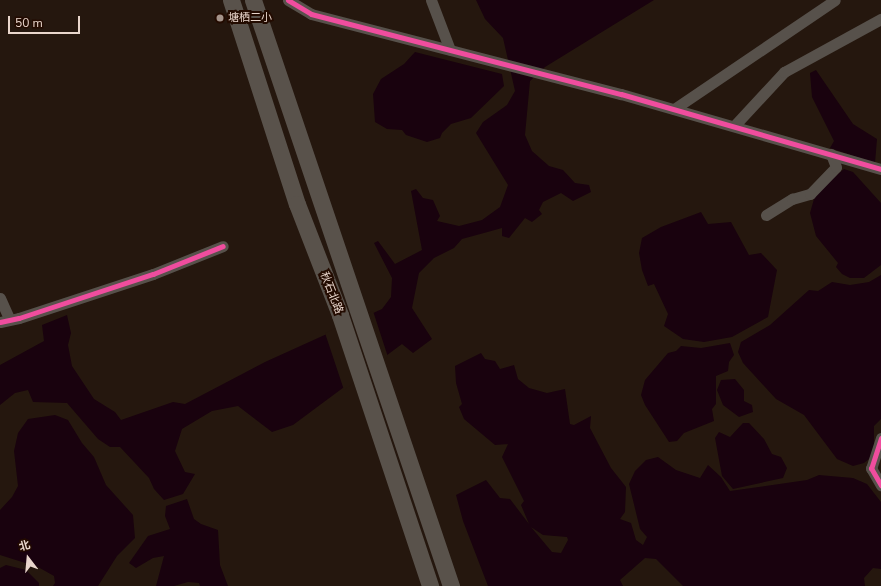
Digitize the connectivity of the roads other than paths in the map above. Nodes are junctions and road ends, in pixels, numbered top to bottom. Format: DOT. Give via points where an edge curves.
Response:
graph roads {
  1 [pos="231,0"];
  2 [pos="253,0"];
  3 [pos="288,0"];
  4 [pos="431,0"];
  5 [pos="832,1"];
  6 [pos="881,19"];
  7 [pos="450,50"];
  8 [pos="674,109"];
  9 [pos="734,126"];
  10 [pos="831,154"];
  11 [pos="881,168"];
  12 [pos="766,215"];
  13 [pos="223,246"];
  14 [pos="0,298"];
  15 [pos="4,320"];
  16 [pos="881,438"];
  17 [pos="881,485"];
  18 [pos="430,586"];
  19 [pos="451,586"];
  1 -- 18 [label="main road, 秋石北路" via="297,204 340,315"];
  2 -- 19 [label="main road, 秋石北路"];
  3 -- 7 [label="street" via="310,14"];
  4 -- 7 [label="street"];
  5 -- 8 [label="street"];
  6 -- 9 [label="street" via="784,72"];
  7 -- 8 [label="street"];
  8 -- 9 [label="street"];
  9 -- 10 [label="street"];
  10 -- 11 [label="street"];
  10 -- 12 [label="street" via="836,166 810,194 792,199"];
  13 -- 15 [label="street" via="153,274 19,318"];
  14 -- 15 [label="street"];
  16 -- 17 [label="street" via="871,468"];
}
